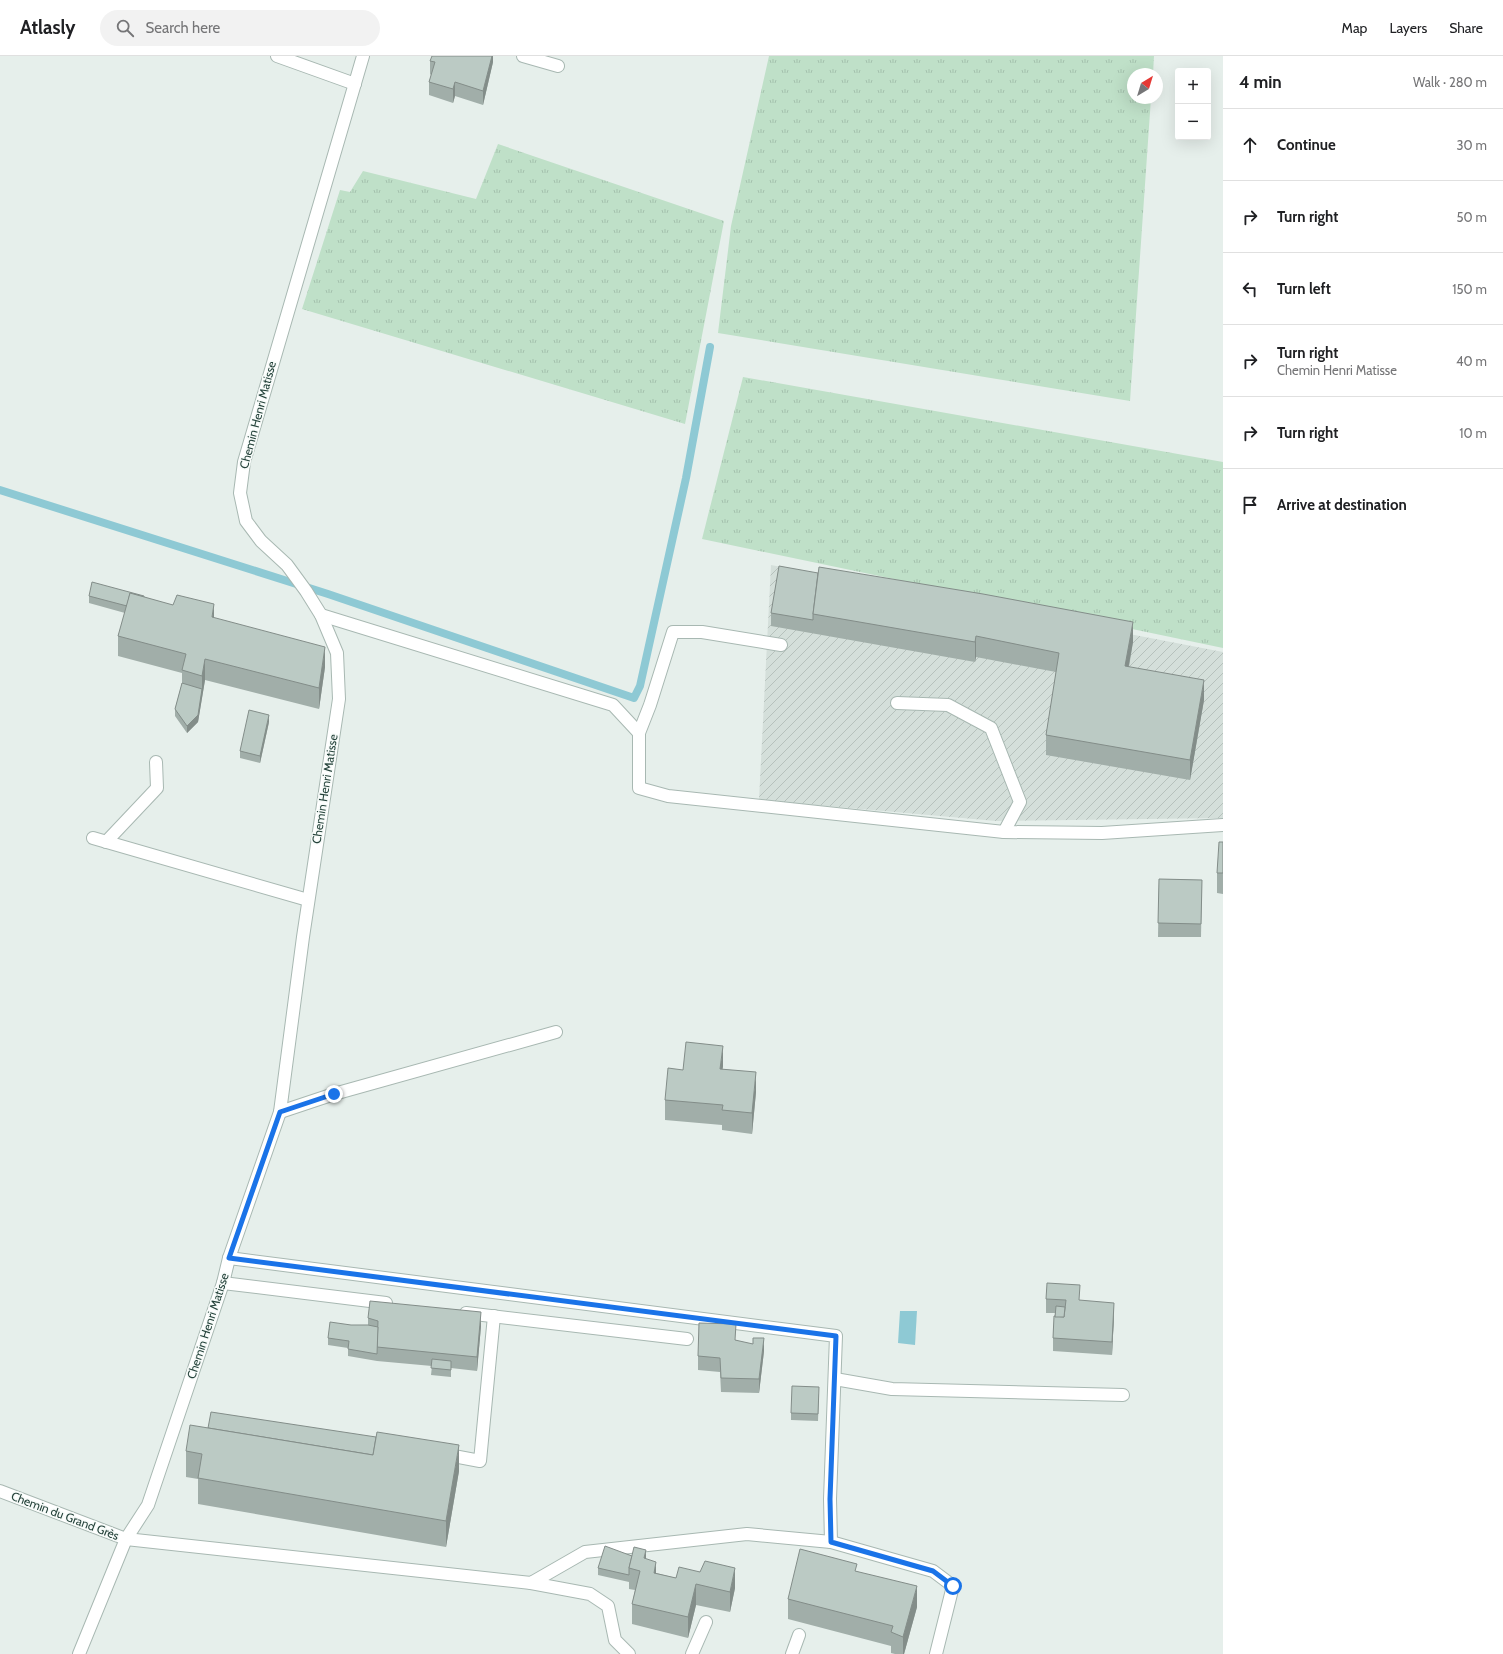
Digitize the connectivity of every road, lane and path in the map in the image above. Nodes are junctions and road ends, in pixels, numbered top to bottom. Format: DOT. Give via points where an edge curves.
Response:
graph roads {
  1 [pos="277,56"];
  2 [pos="363,56"];
  3 [pos="523,56"];
  4 [pos="558,66"];
  5 [pos="355,84"];
  6 [pos="321,615"];
  7 [pos="781,645"];
  8 [pos="897,703"];
  9 [pos="638,733"];
  10 [pos="156,762"];
  11 [pos="1223,825"];
  12 [pos="1004,832"];
  13 [pos="93,838"];
  14 [pos="106,842"];
  15 [pos="308,900"];
  16 [pos="556,1032"];
  17 [pos="280,1112"];
  18 [pos="229,1258"];
  19 [pos="223,1283"];
  20 [pos="401,1305"];
  21 [pos="455,1312"];
  22 [pos="494,1316"];
  23 [pos="687,1339"];
  24 [pos="834,1379"];
  25 [pos="1123,1395"];
  26 [pos="434,1453"];
  27 [pos="0,1491"];
  28 [pos="126,1539"];
  29 [pos="831,1542"];
  30 [pos="531,1583"];
  31 [pos="706,1622"];
  32 [pos="798,1635"];
  33 [pos="80,1654"];
  34 [pos="629,1654"];
  35 [pos="692,1654"];
  36 [pos="792,1654"];
  37 [pos="936,1654"];
  1 -- 5 [label="street"];
  2 -- 5 [label="street, Chemin Henri Matisse"];
  3 -- 4 [label="street"];
  5 -- 6 [label="street, Chemin Henri Matisse" via="244,462 240,493 246,521 287,565"];
  6 -- 9 [label="street" via="613,705"];
  6 -- 15 [label="street, Chemin Henri Matisse" via="337,653 339,699"];
  7 -- 9 [label="street" via="702,632 673,632 650,705"];
  8 -- 12 [label="street" via="948,705 991,728 1020,802"];
  9 -- 12 [label="street" via="639,788 668,796"];
  10 -- 14 [label="street" via="156,788"];
  11 -- 12 [label="street" via="1102,833"];
  13 -- 14 [label="street"];
  14 -- 15 [label="street"];
  15 -- 17 [label="street, Chemin Henri Matisse"];
  16 -- 17 [label="street" via="334,1094"];
  17 -- 18 [label="street, Chemin Henri Matisse"];
  18 -- 19 [label="street, Chemin Henri Matisse"];
  18 -- 24 [label="street" via="836,1336"];
  19 -- 20 [label="street"];
  19 -- 28 [label="street, Chemin Henri Matisse" via="148,1505"];
  21 -- 22 [label="street"];
  22 -- 23 [label="street"];
  22 -- 26 [label="street" via="480,1461"];
  24 -- 25 [label="street" via="892,1388"];
  24 -- 29 [label="street"];
  27 -- 28 [label="street, Chemin du Grand Grès"];
  28 -- 30 [label="street"];
  28 -- 33 [label="street, Chemin du Grand Grès"];
  29 -- 30 [label="street" via="747,1534 658,1542 585,1552"];
  29 -- 37 [label="street" via="933,1571 953,1586"];
  30 -- 34 [label="street" via="590,1594 608,1606 615,1640"];
  31 -- 35 [label="street"];
  32 -- 36 [label="street"];
}
